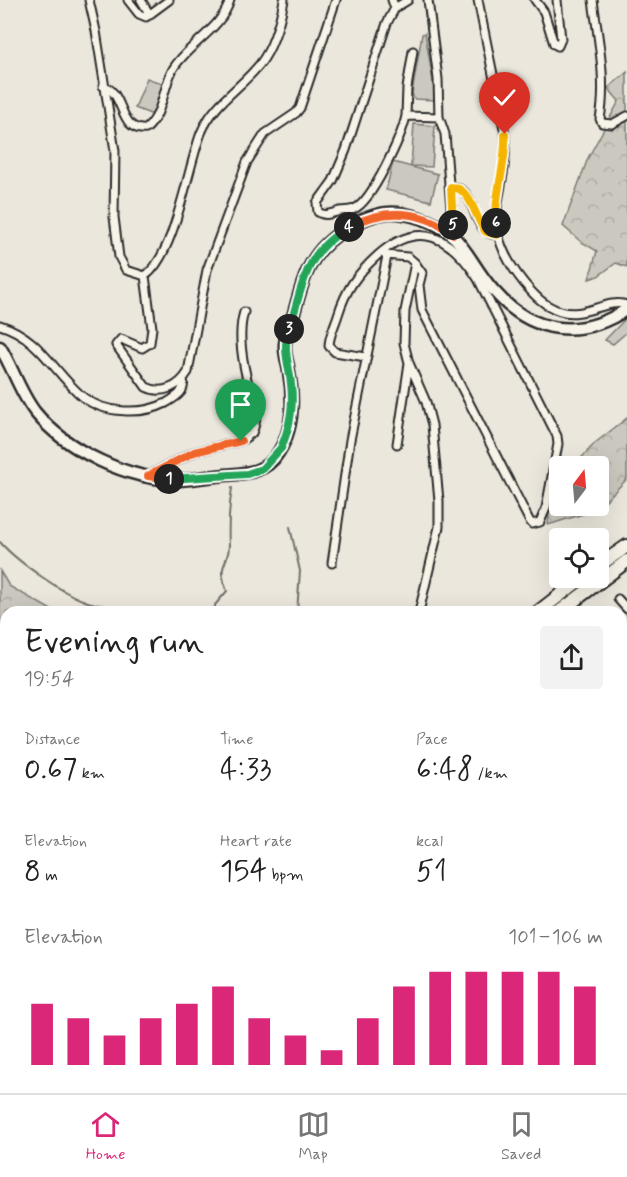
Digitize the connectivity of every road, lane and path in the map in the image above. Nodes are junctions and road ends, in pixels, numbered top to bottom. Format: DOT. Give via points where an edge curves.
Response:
graph roads {
  1 [pos="89,0"];
  2 [pos="128,0"];
  3 [pos="141,0"];
  4 [pos="169,0"];
  5 [pos="230,0"];
  6 [pos="284,0"];
  7 [pos="336,0"];
  8 [pos="392,0"];
  9 [pos="408,0"];
  10 [pos="428,0"];
  11 [pos="478,0"];
  12 [pos="535,0"];
  13 [pos="557,0"];
  14 [pos="593,0"];
  15 [pos="395,9"];
  16 [pos="150,15"];
  17 [pos="413,51"];
  18 [pos="103,86"];
  19 [pos="406,116"];
  20 [pos="627,116"];
  21 [pos="439,117"];
  22 [pos="451,187"];
  23 [pos="360,206"];
  24 [pos="370,217"];
  25 [pos="453,234"];
  26 [pos="497,235"];
  27 [pos="384,255"];
  28 [pos="415,263"];
  29 [pos="145,276"];
  30 [pos="627,307"];
  31 [pos="244,312"];
  32 [pos="0,325"];
  33 [pos="0,347"];
  34 [pos="366,357"];
  35 [pos="409,363"];
  36 [pos="183,379"];
  37 [pos="397,444"];
  38 [pos="148,476"];
  39 [pos="627,546"];
  40 [pos="609,558"];
  41 [pos="627,561"];
  42 [pos="332,563"];
  43 [pos="569,588"];
  44 [pos="618,599"];
  45 [pos="420,606"];
  46 [pos="546,606"];
  47 [pos="567,606"];
  48 [pos="624,606"];
  1 -- 18 [label="street"];
  2 -- 16 [label="street" via="142,16"];
  3 -- 16 [label="street"];
  4 -- 16 [label="street"];
  5 -- 18 [label="street" via="220,18 173,69 153,122 146,129 129,124 112,92"];
  6 -- 29 [label="street" via="275,35 260,64 207,120 168,246"];
  7 -- 36 [label="street" via="300,108 265,134 247,162 207,270 193,353"];
  8 -- 15 [label="street"];
  9 -- 15 [label="street"];
  10 -- 21 [label="street"];
  11 -- 26 [label="street" via="505,134 495,216"];
  12 -- 13 [label="street" via="558,46 561,39"];
  14 -- 20 [label="street" via="603,81 600,119 612,124"];
  15 -- 23 [label="street" via="346,150 316,208 322,214 330,214"];
  17 -- 19 [label="street"];
  18 -- 29 [label="street" via="115,151 114,217 119,257 126,270"];
  19 -- 21 [label="street"];
  19 -- 23 [label="street" via="403,132 385,168"];
  21 -- 22 [label="street" via="445,134"];
  22 -- 25 [label="street"];
  22 -- 26 [label="street" via="464,192 480,226"];
  23 -- 24 [label="street"];
  24 -- 25 [label="street" via="389,213 416,216"];
  24 -- 38 [label="street" via="326,242 306,272 286,338 293,402 291,420 277,456 262,469 247,474 179,480"];
  25 -- 30 [label="street" via="504,302 536,321 574,330 608,322"];
  26 -- 30 [label="street" via="517,273 549,307 570,313 616,304"];
  27 -- 28 [label="street" via="408,257"];
  27 -- 28 [label="street" via="399,239 425,235 456,252 478,279 557,436 546,508 536,524 528,520 422,310 422,273"];
  27 -- 34 [label="street"];
  27 -- 34 [label="street" via="351,283 329,344 335,352"];
  28 -- 35 [label="street" via="403,330"];
  29 -- 36 [label="street" via="152,338 146,347 121,339 117,348 146,387 162,390"];
  31 -- 38 [label="street" via="240,335 257,411 252,433 241,441 194,452"];
  32 -- 36 [label="street" via="34,344 82,396 97,404 136,412 150,410 178,395"];
  33 -- 38 [label="street" via="34,411 59,436 78,451"];
  34 -- 42 [label="street"];
  35 -- 37 [label="street"];
  35 -- 45 [label="street" via="432,425 439,501 439,527"];
  39 -- 40 [label="highway"];
  41 -- 47 [label="highway"];
  43 -- 46 [label="highway"];
  44 -- 48 [label="street"];
}
